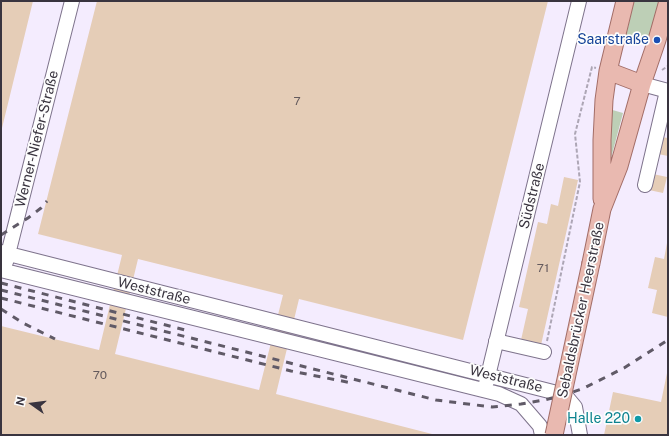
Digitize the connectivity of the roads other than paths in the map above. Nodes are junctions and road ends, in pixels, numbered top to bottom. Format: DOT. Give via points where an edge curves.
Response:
graph roads {
  1 [pos="72,1"];
  2 [pos="579,1"];
  3 [pos="625,1"];
  4 [pos="668,1"];
  5 [pos="608,71"];
  6 [pos="642,84"];
  7 [pos="667,91"];
  8 [pos="645,185"];
  9 [pos="602,209"];
  10 [pos="4,253"];
  11 [pos="48,264"];
  12 [pos="2,272"];
  13 [pos="44,281"];
  14 [pos="261,318"];
  15 [pos="315,331"];
  16 [pos="256,334"];
  17 [pos="496,341"];
  18 [pos="375,346"];
  19 [pos="311,347"];
  20 [pos="544,352"];
  21 [pos="371,362"];
  22 [pos="450,365"];
  23 [pos="488,375"];
  24 [pos="447,381"];
  25 [pos="484,390"];
  26 [pos="542,435"];
  27 [pos="554,435"];
  28 [pos="580,435"];
  1 -- 10 [label="street, Werner-Niefer-Straße"];
  2 -- 17 [label="street, Südstraße"];
  3 -- 5 [label="main road, Sebaldsbrücker Heerstraße"];
  4 -- 6 [label="main road, Sebaldsbrücker Heerstraße" via="658,40"];
  5 -- 6 [label="main road"];
  5 -- 9 [label="main road, Sebaldsbrücker Heerstraße" via="603,108"];
  6 -- 7 [label="street"];
  6 -- 9 [label="main road, Sebaldsbrücker Heerstraße" via="619,166"];
  7 -- 8 [label="street"];
  9 -- 27 [label="main road, Sebaldsbrücker Heerstraße, bridge"];
  10 -- 11 [label="street, Weststraße"];
  10 -- 12 [label="street, Werner-Niefer-Straße"];
  11 -- 13 [label="street"];
  11 -- 14 [label="street, Weststraße"];
  12 -- 13 [label="street, Weststraße"];
  13 -- 16 [label="street, Weststraße"];
  14 -- 15 [label="street, Weststraße"];
  14 -- 16 [label="street"];
  15 -- 18 [label="street, Weststraße"];
  15 -- 19 [label="street"];
  16 -- 19 [label="street, Weststraße"];
  17 -- 20 [label="street"];
  17 -- 23 [label="street, Südstraße"];
  18 -- 21 [label="street"];
  18 -- 22 [label="street, Weststraße"];
  19 -- 21 [label="street, Weststraße"];
  21 -- 24 [label="street, Weststraße"];
  22 -- 23 [label="street, Weststraße"];
  22 -- 24 [label="street, Weststraße"];
  23 -- 25 [label="street, Südstraße"];
  23 -- 28 [label="street, Weststraße" via="565,395 575,407"];
  24 -- 25 [label="street, Weststraße"];
  25 -- 26 [label="street, Weststraße" via="521,404 540,426"];
}
